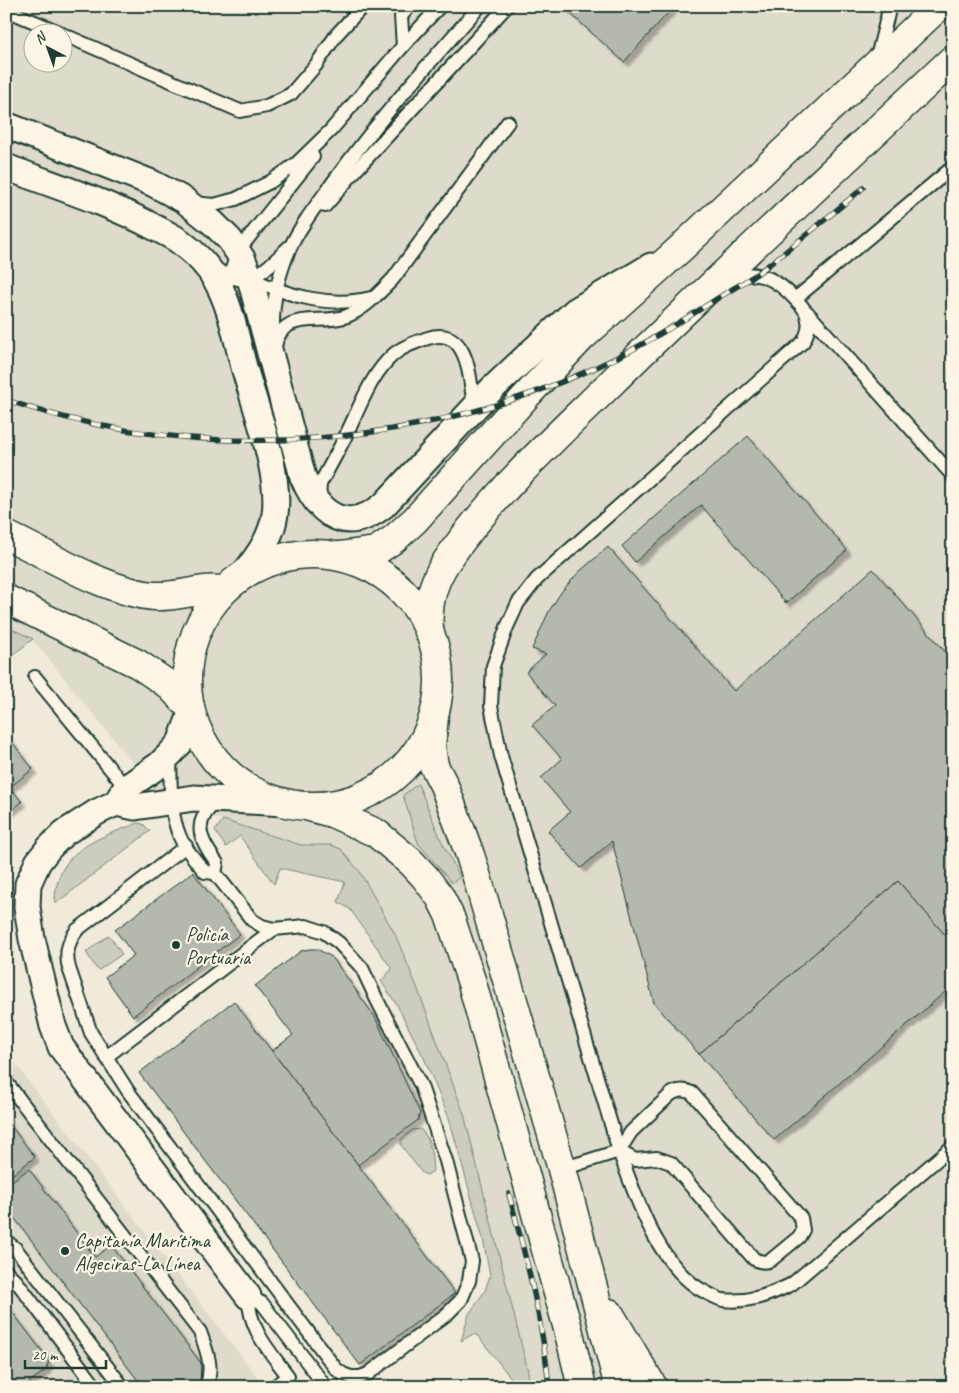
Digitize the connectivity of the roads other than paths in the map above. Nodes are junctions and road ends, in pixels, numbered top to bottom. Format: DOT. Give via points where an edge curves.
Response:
graph roads {
  1 [pos="363,6"];
  2 [pos="410,6"];
  3 [pos="440,6"];
  4 [pos="480,6"];
  5 [pos="507,6"];
  6 [pos="890,6"];
  7 [pos="939,6"];
  8 [pos="6,10"];
  9 [pos="35,22"];
  10 [pos="72,38"];
  11 [pos="403,46"];
  12 [pos="953,59"];
  13 [pos="874,68"];
  14 [pos="508,122"];
  15 [pos="6,125"];
  16 [pos="331,130"];
  17 [pos="6,167"];
  18 [pos="953,167"];
  19 [pos="184,200"];
  20 [pos="290,246"];
  21 [pos="680,249"];
  22 [pos="238,251"];
  23 [pos="201,260"];
  24 [pos="239,277"];
  25 [pos="276,290"];
  26 [pos="376,296"];
  27 [pos="794,298"];
  28 [pos="694,302"];
  29 [pos="227,307"];
  30 [pos="806,310"];
  31 [pos="274,360"];
  32 [pos="474,408"];
  33 [pos="953,476"];
  34 [pos="319,504"];
  35 [pos="6,534"];
  36 [pos="339,556"];
  37 [pos="234,582"];
  38 [pos="6,599"];
  39 [pos="429,629"];
  40 [pos="35,677"];
  41 [pos="191,711"];
  42 [pos="434,716"];
  43 [pos="170,754"];
  44 [pos="121,796"];
  45 [pos="218,800"];
  46 [pos="171,801"];
  47 [pos="296,804"];
  48 [pos="186,846"];
  49 [pos="216,873"];
  50 [pos="274,929"];
  51 [pos="106,1057"];
  52 [pos="6,1082"];
  53 [pos="953,1146"];
  54 [pos="619,1151"];
  55 [pos="562,1169"];
  56 [pos="6,1241"];
  57 [pos="6,1271"];
  58 [pos="592,1282"];
  59 [pos="248,1296"];
  60 [pos="307,1362"];
  61 [pos="288,1376"];
  62 [pos="96,1387"];
  63 [pos="123,1387"];
  64 [pos="206,1387"];
  65 [pos="274,1387"];
  66 [pos="326,1387"];
  67 [pos="582,1387"];
  68 [pos="619,1387"];
  69 [pos="653,1387"];
  1 -- 10 [label="lane" via="337,34 292,94 267,106 240,111"];
  2 -- 11 [label="lane" via="401,16"];
  3 -- 11 [label="lane"];
  4 -- 20 [label="lane" via="375,126"];
  5 -- 20 [label="lane"];
  6 -- 13 [label="lane"];
  7 -- 13 [label="main road"];
  8 -- 9 [label="lane"];
  11 -- 16 [label="lane"];
  12 -- 28 [label="main road"];
  13 -- 21 [label="main road"];
  14 -- 26 [label="lane" via="393,279"];
  15 -- 19 [label="street" via="152,183"];
  16 -- 19 [label="lane" via="296,164 270,182 214,205"];
  16 -- 22 [label="lane"];
  17 -- 23 [label="street" via="136,218 182,242"];
  18 -- 27 [label="lane"];
  19 -- 22 [label="street" via="213,223"];
  20 -- 24 [label="lane" via="266,268"];
  20 -- 25 [label="lane"];
  21 -- 32 [label="street" via="575,311"];
  21 -- 36 [label="main road" via="582,337 394,539 376,551"];
  22 -- 24 [label="street"];
  23 -- 24 [label="lane"];
  23 -- 29 [label="street" via="216,281"];
  24 -- 25 [label="lane"];
  24 -- 29 [label="lane" via="227,280"];
  24 -- 31 [label="street"];
  25 -- 26 [label="lane" via="336,301 357,302"];
  25 -- 31 [label="lane"];
  26 -- 31 [label="lane" via="362,308 336,320 294,322 279,335"];
  27 -- 28 [label="lane" via="767,278 745,274"];
  27 -- 30 [label="lane"];
  28 -- 39 [label="main road" via="552,441 470,531 445,563 432,593 428,610"];
  29 -- 37 [label="street" via="274,476 276,494 275,515 261,552"];
  30 -- 33 [label="lane"];
  30 -- 54 [label="lane" via="808,332 796,350 537,579 518,602 494,666 490,706 500,756"];
  31 -- 34 [label="street" via="303,477"];
  32 -- 34 [label="street" via="373,514 360,520 338,519"];
  32 -- 34 [label="lane" via="466,357 452,339 433,337 408,345 383,366 369,388 320,484"];
  35 -- 37 [label="main road" via="126,591 156,596 181,595"];
  36 -- 37 [label="main road" via="315,553 290,556 266,562"];
  36 -- 39 [label="main road" via="362,563 402,589 418,608"];
  37 -- 41 [label="main road" via="204,616 194,638 188,660 187,684"];
  38 -- 41 [label="main road" via="138,664 169,685"];
  39 -- 42 [label="main road" via="439,672"];
  40 -- 44 [label="lane"];
  41 -- 43 [label="street" via="180,743"];
  41 -- 47 [label="main road" via="199,735 226,772 257,792"];
  42 -- 47 [label="main road" via="412,757 397,774 378,787 340,803"];
  42 -- 55 [label="main road" via="431,747 434,766 470,854"];
  43 -- 44 [label="street"];
  43 -- 46 [label="lane"];
  44 -- 46 [label="street" via="135,807"];
  44 -- 59 [label="street" via="64,833 48,848 28,884 27,906 32,939 54,1026 61,1047"];
  45 -- 46 [label="street" via="194,798"];
  45 -- 47 [label="street"];
  45 -- 49 [label="lane" via="205,813 200,832 202,841 217,863"];
  46 -- 48 [label="lane" via="174,821"];
  47 -- 67 [label="main road" via="332,813 376,833 426,877 450,917 472,983"];
  48 -- 49 [label="lane" via="205,872"];
  48 -- 51 [label="lane" via="77,930 69,943 66,958 69,968 91,1033"];
  49 -- 50 [label="lane" via="252,920"];
  50 -- 51 [label="lane"];
  50 -- 51 [label="lane" via="306,926 324,932 362,968 422,1086 472,1261 469,1281 461,1300 375,1369 360,1377 343,1374 336,1369"];
  52 -- 64 [label="lane" via="200,1332 210,1364"];
  53 -- 54 [label="lane" via="792,1284 770,1295 746,1300 721,1300 684,1278 653,1232"];
  54 -- 54 [label="lane" via="635,1160 657,1158 671,1163 758,1261 771,1260 802,1234 801,1218 687,1090 671,1094 631,1132"];
  54 -- 55 [label="lane"];
  55 -- 58 [label="main road"];
  56 -- 63 [label="lane" via="16,1248"];
  57 -- 62 [label="lane"];
  58 -- 68 [label="main road"];
  58 -- 69 [label="main road"];
  59 -- 60 [label="lane" via="262,1303"];
  59 -- 61 [label="lane" via="249,1313 259,1337"];
  60 -- 61 [label="lane"];
  60 -- 66 [label="lane"];
  61 -- 65 [label="lane"];
}
